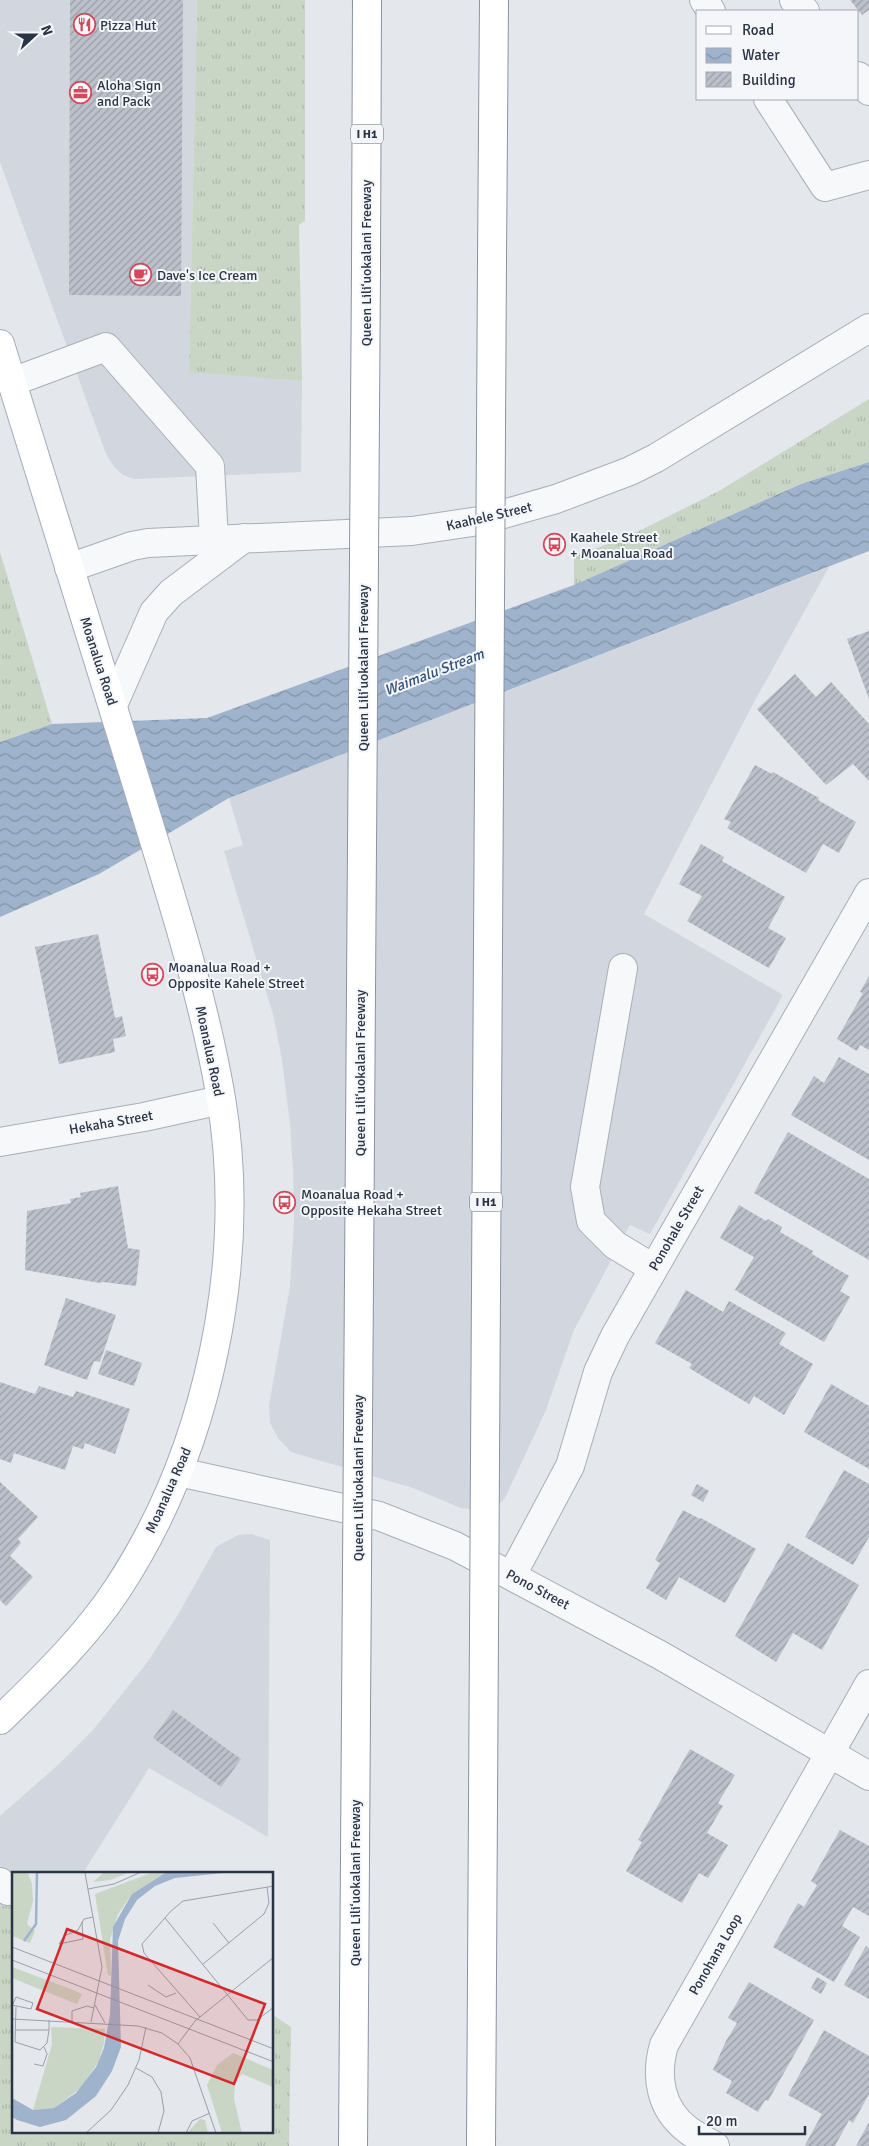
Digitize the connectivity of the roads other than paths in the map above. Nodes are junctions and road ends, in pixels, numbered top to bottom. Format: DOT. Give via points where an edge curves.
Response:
graph roads {
  1 [pos="368,0"];
  2 [pos="494,0"];
  3 [pos="794,0"];
  4 [pos="804,10"];
  5 [pos="859,77"];
  6 [pos="869,91"];
  7 [pos="769,100"];
  8 [pos="869,175"];
  9 [pos="869,328"];
  10 [pos="0,344"];
  11 [pos="12,382"];
  12 [pos="244,538"];
  13 [pos="214,539"];
  14 [pos="69,568"];
  15 [pos="114,705"];
  16 [pos="869,893"];
  17 [pos="623,968"];
  18 [pos="221,1100"];
  19 [pos="0,1142"];
  20 [pos="653,1268"];
  21 [pos="179,1472"];
  22 [pos="512,1575"];
  23 [pos="869,1684"];
  24 [pos="0,1720"];
  25 [pos="829,1753"];
  26 [pos="869,1776"];
  27 [pos="353,2146"];
  28 [pos="481,2146"];
  29 [pos="715,2146"];
  1 -- 27 [label="main road, Queen Liliʻuokalani Freeway / I H1, bridge"];
  2 -- 28 [label="main road, I H1, bridge"];
  3 -- 4 [label="street"];
  5 -- 6 [label="street"];
  7 -- 8 [label="street" via="825,188"];
  9 -- 12 [label="street, Kaahele Street" via="656,458 556,499 479,521 412,531"];
  10 -- 11 [label="main road, Moanalua Road"];
  11 -- 13 [label="street" via="106,347 210,466"];
  11 -- 14 [label="main road, Moanalua Road"];
  12 -- 13 [label="street, Kaahele Street"];
  12 -- 15 [label="street" via="171,593 154,612"];
  13 -- 14 [label="street, Kaahele Street" via="132,546"];
  14 -- 15 [label="main road, Moanalua Road"];
  15 -- 18 [label="main road, Moanalua Road" via="207,1025"];
  16 -- 20 [label="street, Ponohale Street"];
  17 -- 20 [label="street" via="584,1187 590,1221 615,1245"];
  18 -- 19 [label="street, Hekaha Street"];
  18 -- 21 [label="main road, Moanalua Road" via="229,1195 225,1280 208,1372"];
  20 -- 22 [label="street, Ponohale Street" via="606,1352 570,1466"];
  21 -- 22 [label="street, Pono Street" via="380,1516 455,1546"];
  21 -- 24 [label="main road, Moanalua Road" via="118,1589 85,1632"];
  22 -- 25 [label="street, Pono Street" via="660,1655"];
  23 -- 25 [label="street, Ponohana Loop"];
  25 -- 26 [label="street, Pono Street"];
  25 -- 29 [label="street, Ponohana Loop" via="664,2045 659,2077 668,2107 688,2131"];
}
